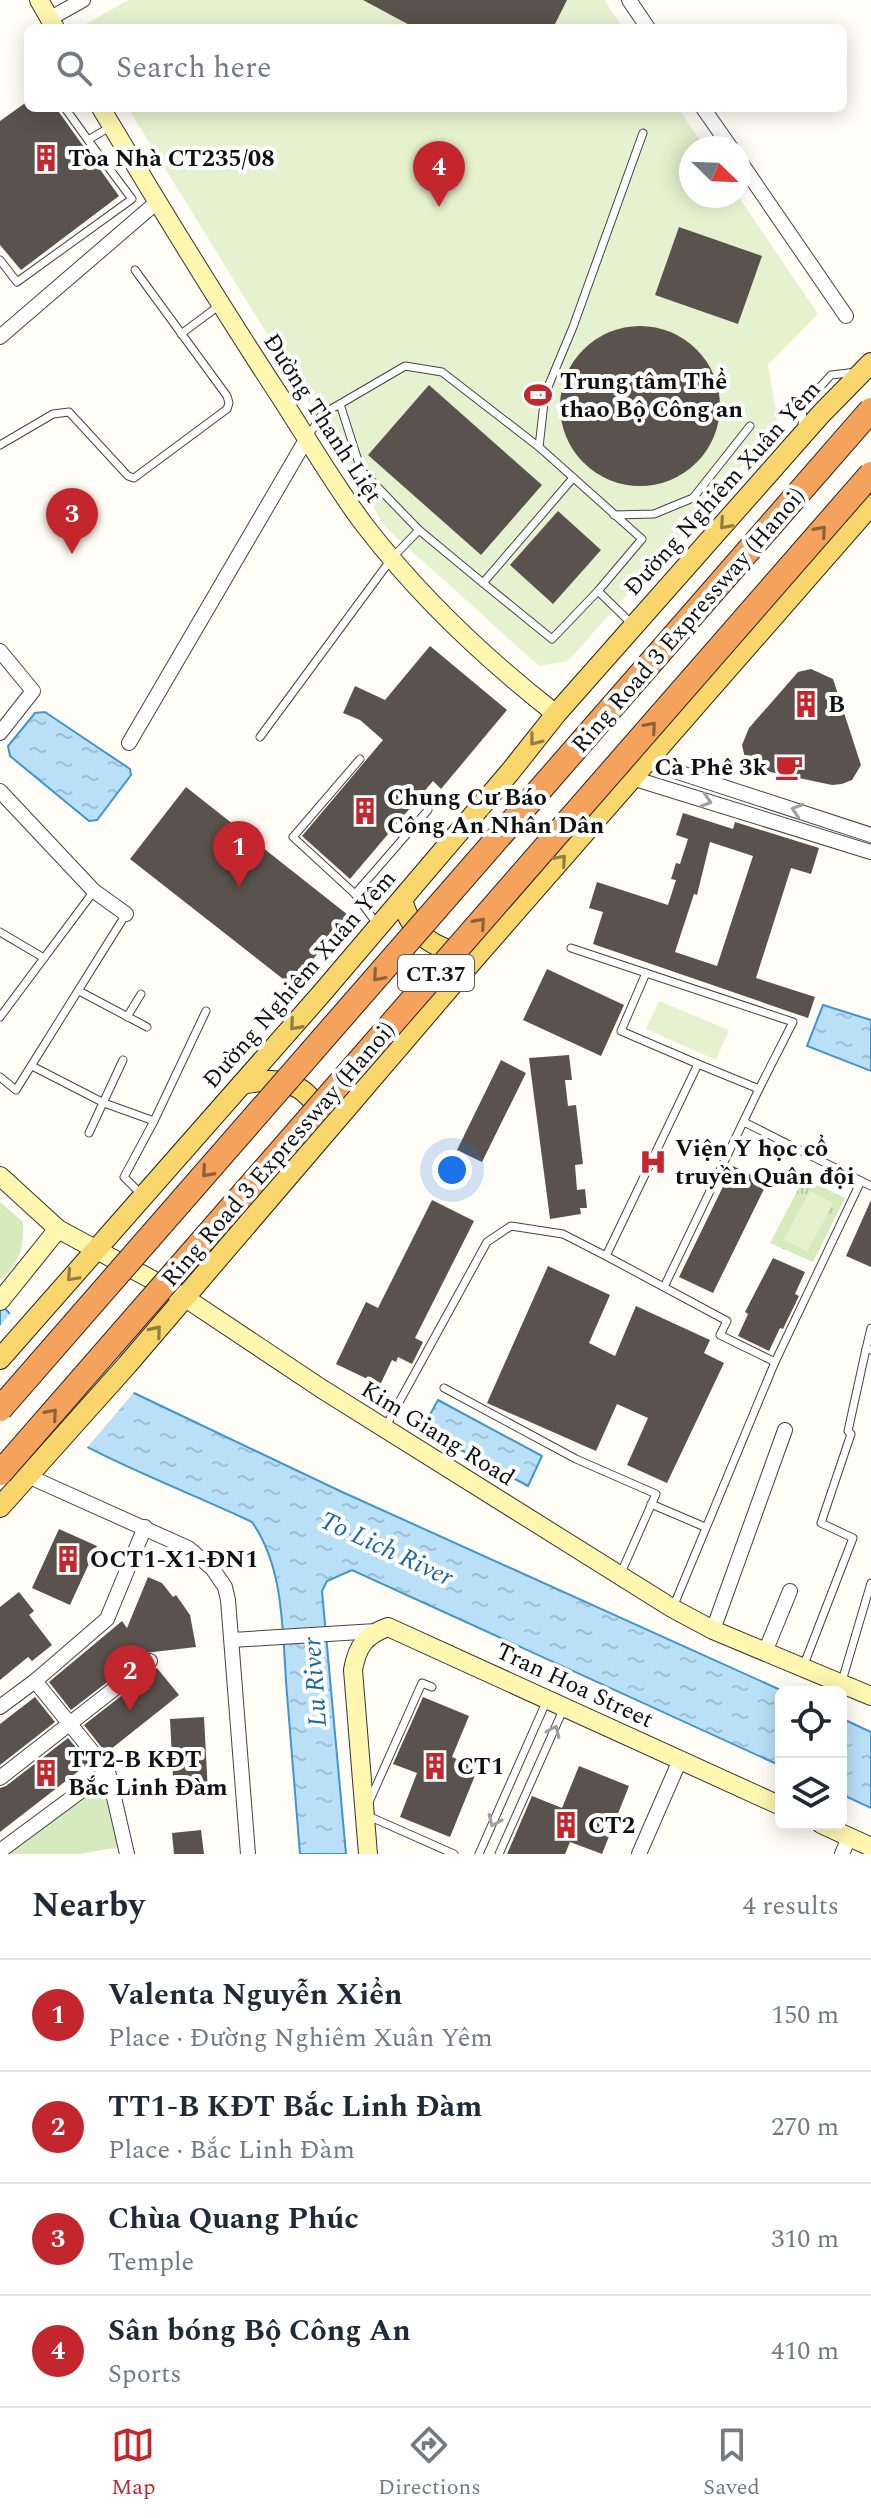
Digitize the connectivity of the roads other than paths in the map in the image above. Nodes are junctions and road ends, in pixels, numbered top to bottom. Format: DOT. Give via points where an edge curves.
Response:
graph roads {
  1 [pos="39,0"];
  2 [pos="83,0"];
  3 [pos="629,0"];
  4 [pos="52,23"];
  5 [pos="645,24"];
  6 [pos="68,112"];
  7 [pos="103,112"];
  8 [pos="706,112"];
  9 [pos="112,126"];
  10 [pos="643,133"];
  11 [pos="723,136"];
  12 [pos="88,140"];
  13 [pos="751,177"];
  14 [pos="157,202"];
  15 [pos="0,260"];
  16 [pos="135,270"];
  17 [pos="220,305"];
  18 [pos="846,316"];
  19 [pos="181,334"];
  20 [pos="0,337"];
  21 [pos="867,367"];
  22 [pos="340,404"];
  23 [pos="871,410"];
  24 [pos="750,426"];
  25 [pos="307,438"];
  26 [pos="0,445"];
  27 [pos="539,447"];
  28 [pos="871,474"];
  29 [pos="573,478"];
  30 [pos="871,505"];
  31 [pos="614,515"];
  32 [pos="419,530"];
  33 [pos="392,558"];
  34 [pos="483,583"];
  35 [pos="598,591"];
  36 [pos="634,625"];
  37 [pos="0,651"];
  38 [pos="556,714"];
  39 [pos="0,733"];
  40 [pos="260,737"];
  41 [pos="129,743"];
  42 [pos="360,759"];
  43 [pos="647,762"];
  44 [pos="632,778"];
  45 [pos="0,791"];
  46 [pos="428,810"];
  47 [pos="846,826"];
  48 [pos="871,835"];
  49 [pos="842,843"];
  50 [pos="871,852"];
  51 [pos="94,891"];
  52 [pos="355,894"];
  53 [pos="402,900"];
  54 [pos="126,914"];
  55 [pos="379,927"];
  56 [pos="0,932"];
  57 [pos="571,948"];
  58 [pos="44,958"];
  59 [pos="475,958"];
  60 [pos="646,973"];
  61 [pos="79,991"];
  62 [pos="141,994"];
  63 [pos="206,1011"];
  64 [pos="0,1017"];
  65 [pos="127,1017"];
  66 [pos="147,1027"];
  67 [pos="123,1060"];
  68 [pos="698,1064"];
  69 [pos="32,1066"];
  70 [pos="0,1077"];
  71 [pos="242,1084"];
  72 [pos="759,1089"];
  73 [pos="104,1103"];
  74 [pos="154,1121"];
  75 [pos="744,1122"];
  76 [pos="328,1132"];
  77 [pos="89,1133"];
  78 [pos="0,1176"];
  79 [pos="861,1181"];
  80 [pos="871,1186"];
  81 [pos="143,1195"];
  82 [pos="58,1229"];
  83 [pos="96,1249"];
  84 [pos="606,1256"];
  85 [pos="664,1287"];
  86 [pos="184,1297"];
  87 [pos="0,1301"];
  88 [pos="871,1328"];
  89 [pos="869,1350"];
  90 [pos="0,1359"];
  91 [pos="775,1362"];
  92 [pos="444,1388"];
  93 [pos="0,1409"];
  94 [pos="385,1428"];
  95 [pos="785,1430"];
  96 [pos="0,1473"];
  97 [pos="30,1477"];
  98 [pos="651,1504"];
  99 [pos="0,1507"];
  100 [pos="145,1527"];
  101 [pos="705,1527"];
  102 [pos="619,1576"];
  103 [pos="871,1583"];
  104 [pos="790,1591"];
  105 [pos="672,1608"];
  106 [pos="713,1630"];
  107 [pos="376,1631"];
  108 [pos="232,1640"];
  109 [pos="765,1652"];
  110 [pos="150,1661"];
  111 [pos="803,1669"];
  112 [pos="35,1681"];
  113 [pos="841,1685"];
  114 [pos="432,1687"];
  115 [pos="871,1696"];
  116 [pos="548,1698"];
  117 [pos="565,1706"];
  118 [pos="0,1707"];
  119 [pos="68,1722"];
  120 [pos="680,1760"];
  121 [pos="108,1771"];
  122 [pos="0,1778"];
  123 [pos="775,1803"];
  124 [pos="363,1814"];
  125 [pos="828,1830"];
  126 [pos="846,1846"];
  127 [pos="871,1847"];
  128 [pos="0,1851"];
  129 [pos="123,1853"];
  130 [pos="248,1854"];
  131 [pos="368,1854"];
  132 [pos="454,1854"];
  133 [pos="479,1854"];
  134 [pos="499,1854"];
  135 [pos="639,1854"];
  1 -- 4 [label="main road"];
  2 -- 4 [label="street"];
  3 -- 5 [label="street"];
  6 -- 12 [label="lane"];
  7 -- 9 [label="main road, Đường Thanh Liệt"];
  8 -- 11 [label="street"];
  9 -- 12 [label="lane"];
  9 -- 14 [label="main road, Đường Thanh Liệt"];
  10 -- 27 [label="lane" via="545,394"];
  12 -- 15 [label="lane" via="132,199 17,282"];
  13 -- 18 [label="street"];
  14 -- 17 [label="main road, Đường Thanh Liệt"];
  14 -- 20 [label="street"];
  16 -- 19 [label="lane"];
  17 -- 19 [label="lane"];
  17 -- 25 [label="main road, Đường Thanh Liệt"];
  19 -- 26 [label="lane" via="229,403 134,478 69,412 53,414"];
  21 -- 36 [label="main road, Đường Nghiêm Xuân Yêm, one-way"];
  22 -- 25 [label="lane" via="322,414"];
  22 -- 27 [label="lane" via="405,366 442,372"];
  22 -- 32 [label="lane" via="361,470"];
  23 -- 93 [label="highway, Ring Road 3 Expressway (Hanoi) / CT.37, one-way, bridge"];
  24 -- 31 [label="lane" via="693,498 654,514"];
  25 -- 33 [label="main road, Đường Thanh Liệt"];
  25 -- 41 [label="street"];
  27 -- 29 [label="lane"];
  96 -- 28 [label="highway, Ring Road 3 Expressway (Hanoi) / CT.37, one-way, bridge"];
  29 -- 31 [label="lane"];
  29 -- 34 [label="lane"];
  30 -- 43 [label="main road"];
  31 -- 35 [label="lane" via="642,539"];
  32 -- 33 [label="lane"];
  32 -- 34 [label="lane"];
  33 -- 38 [label="main road, Đường Thanh Liệt" via="464,633"];
  33 -- 40 [label="lane"];
  34 -- 35 [label="lane" via="552,639"];
  35 -- 36 [label="lane"];
  36 -- 38 [label="main road, Đường Nghiêm Xuân Yêm"];
  37 -- 39 [label="street" via="33,691"];
  38 -- 53 [label="main road, Đường Nghiêm Xuân Yêm, one-way"];
  42 -- 52 [label="lane" via="293,837"];
  43 -- 44 [label="main road"];
  47 -- 43 [label="street, one-way"];
  44 -- 49 [label="street, one-way"];
  59 -- 44 [label="main road, one-way"];
  45 -- 51 [label="street"];
  46 -- 52 [label="lane"];
  47 -- 48 [label="street"];
  47 -- 49 [label="street"];
  49 -- 50 [label="street"];
  51 -- 54 [label="street"];
  51 -- 58 [label="lane"];
  52 -- 55 [label="lane"];
  53 -- 55 [label="main road, Đường Nghiêm Xuân Yêm"];
  53 -- 59 [label="main road" via="407,919 423,937"];
  54 -- 61 [label="lane"];
  55 -- 71 [label="main road, Đường Nghiêm Xuân Yêm, one-way"];
  56 -- 58 [label="lane"];
  57 -- 60 [label="lane"];
  58 -- 64 [label="lane"];
  59 -- 76 [label="main road"];
  60 -- 68 [label="lane" via="621,1031"];
  60 -- 72 [label="lane" via="793,1022"];
  61 -- 65 [label="lane"];
  61 -- 69 [label="lane"];
  62 -- 65 [label="lane"];
  63 -- 74 [label="lane"];
  65 -- 66 [label="lane"];
  67 -- 73 [label="lane"];
  68 -- 72 [label="lane"];
  68 -- 84 [label="lane"];
  69 -- 70 [label="lane" via="16,1090"];
  69 -- 73 [label="lane"];
  71 -- 76 [label="main road" via="264,1080 303,1090 312,1097"];
  71 -- 81 [label="main road, Đường Nghiêm Xuân Yêm"];
  72 -- 75 [label="lane"];
  73 -- 74 [label="lane"];
  73 -- 77 [label="lane"];
  74 -- 81 [label="lane" via="124,1177"];
  75 -- 79 [label="lane"];
  75 -- 85 [label="lane"];
  76 -- 86 [label="main road"];
  78 -- 82 [label="main road, Kim Giang Road"];
  79 -- 80 [label="lane"];
  79 -- 91 [label="lane"];
  81 -- 83 [label="main road, Đường Nghiêm Xuân Yêm"];
  82 -- 83 [label="main road, Kim Giang Road"];
  82 -- 87 [label="main road"];
  83 -- 86 [label="main road, Kim Giang Road"];
  83 -- 90 [label="main road, Đường Nghiêm Xuân Yêm, one-way"];
  84 -- 85 [label="lane"];
  84 -- 94 [label="lane" via="563,1234 511,1226 487,1242"];
  85 -- 91 [label="lane" via="727,1321 720,1335"];
  86 -- 94 [label="main road, Kim Giang Road"];
  97 -- 86 [label="main road, one-way"];
  88 -- 89 [label="lane"];
  89 -- 111 [label="lane" via="851,1434 821,1523 853,1538"];
  91 -- 101 [label="lane"];
  92 -- 98 [label="lane" via="576,1459 656,1494"];
  94 -- 102 [label="main road, Kim Giang Road"];
  95 -- 106 [label="street"];
  97 -- 99 [label="main road"];
  97 -- 100 [label="street"];
  98 -- 101 [label="lane"];
  98 -- 102 [label="lane"];
  100 -- 108 [label="street" via="188,1548 212,1568 225,1587"];
  100 -- 112 [label="street" via="107,1619"];
  101 -- 105 [label="lane"];
  102 -- 105 [label="main road, Kim Giang Road"];
  103 -- 113 [label="lane"];
  104 -- 109 [label="street"];
  105 -- 106 [label="main road, Kim Giang Road"];
  106 -- 109 [label="main road, Kim Giang Road"];
  107 -- 108 [label="street"];
  107 -- 116 [label="main road, Tran Hoa Street" via="397,1629"];
  107 -- 124 [label="main road" via="356,1653"];
  108 -- 130 [label="street"];
  109 -- 111 [label="main road, Kim Giang Road"];
  110 -- 119 [label="street"];
  111 -- 113 [label="main road, Kim Giang Road"];
  112 -- 118 [label="street"];
  112 -- 119 [label="street"];
  113 -- 115 [label="main road, Kim Giang Road"];
  114 -- 124 [label="lane" via="422,1683"];
  116 -- 117 [label="main road, Tran Hoa Street"];
  116 -- 133 [label="lane, one-way"];
  117 -- 120 [label="main road, Tran Hoa Street"];
  134 -- 117 [label="lane, one-way"];
  119 -- 121 [label="street"];
  119 -- 122 [label="street"];
  120 -- 123 [label="main road, Tran Hoa Street"];
  120 -- 135 [label="street"];
  121 -- 128 [label="street"];
  121 -- 129 [label="street"];
  124 -- 131 [label="main road"];
  124 -- 132 [label="lane"];
  125 -- 126 [label="main road"];
  126 -- 127 [label="main road"];
}
